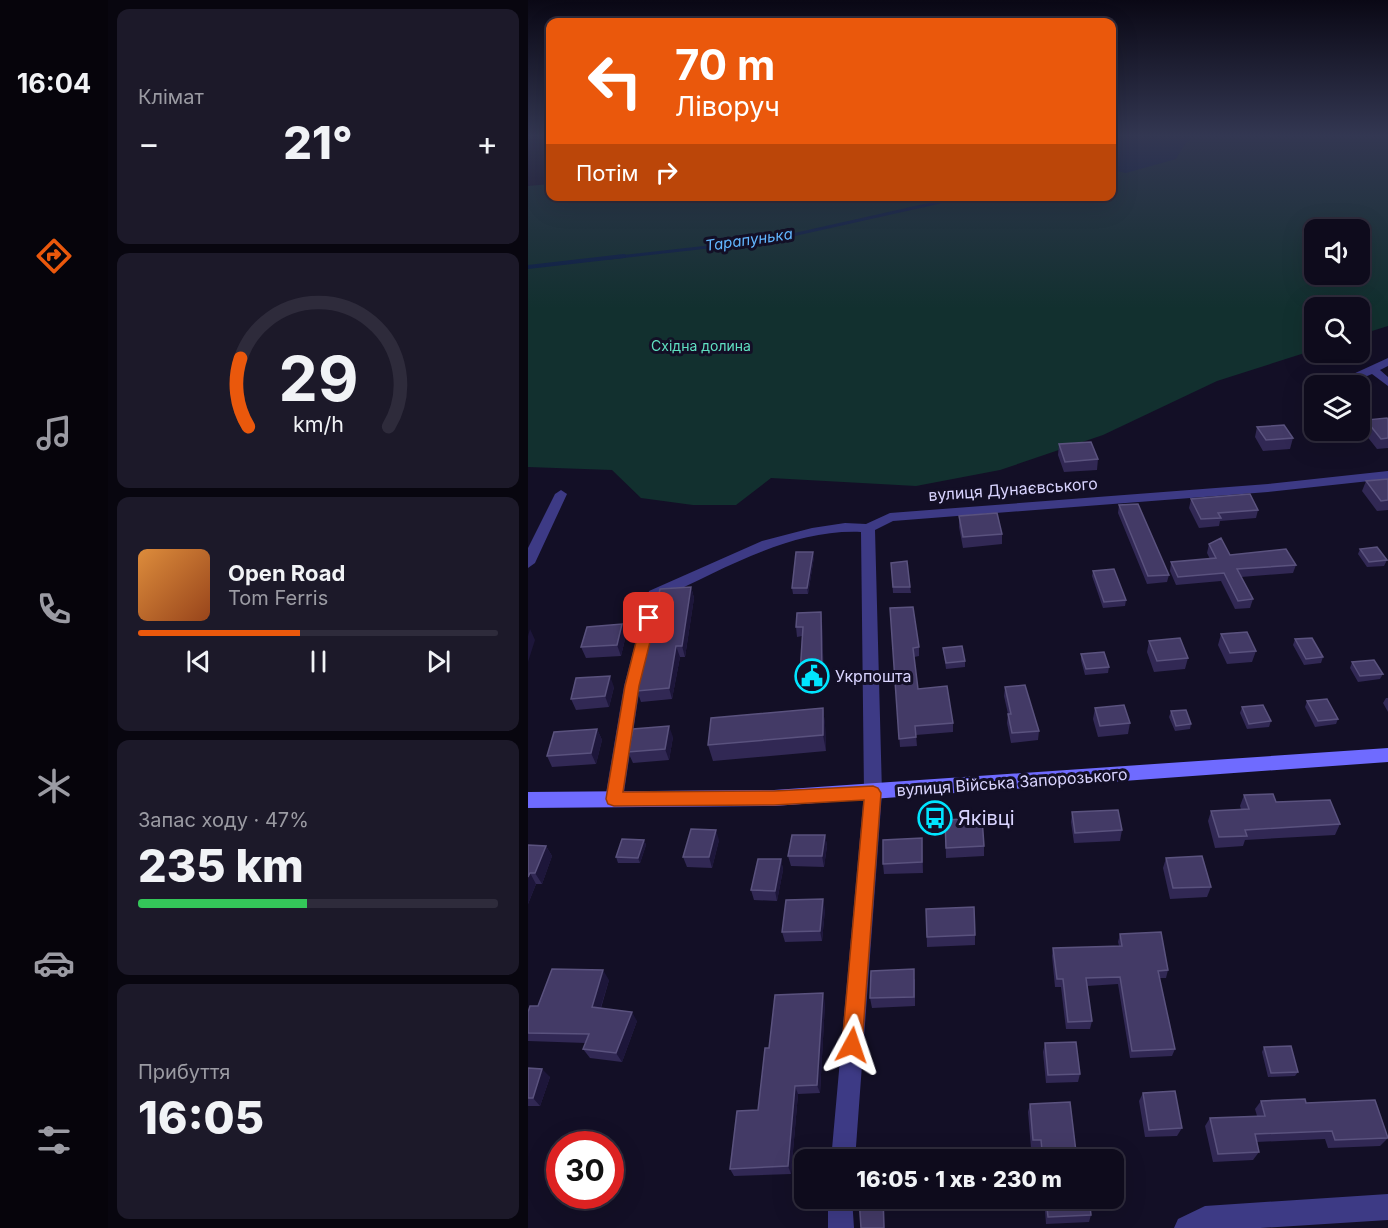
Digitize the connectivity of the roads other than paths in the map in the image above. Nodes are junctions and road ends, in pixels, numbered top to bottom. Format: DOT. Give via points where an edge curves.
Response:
graph roads {
  1 [pos="1388,360"];
  2 [pos="1373,370"];
  3 [pos="1360,375"];
  4 [pos="1388,383"];
  5 [pos="1388,475"];
  6 [pos="561,494"];
  7 [pos="868,528"];
  8 [pos="528,563"];
  9 [pos="1388,754"];
  10 [pos="873,793"];
  11 [pos="614,799"];
  12 [pos="528,800"];
  13 [pos="844,1149"];
  14 [pos="1388,1207"];
  15 [pos="840,1209"];
  16 [pos="841,1228"];
  17 [pos="1187,1228"];
  1 -- 2 [label="street"];
  2 -- 3 [label="street"];
  2 -- 4 [label="street"];
  5 -- 7 [label="street, вулиця Дунаєвського" via="890,517"];
  6 -- 8 [label="street"];
  7 -- 10 [label="street"];
  7 -- 11 [label="street, вулиця Дунаєвського" via="846,527 767,544 654,595 632,686"];
  9 -- 10 [label="street, вулиця Війська Запорозького"];
  10 -- 11 [label="street, вулиця Війська Запорозького"];
  10 -- 13 [label="street"];
  11 -- 12 [label="street, вулиця Війська Запорозького"];
  14 -- 17 [label="street" via="1205,1219"];
  15 -- 16 [label="street"];
}
